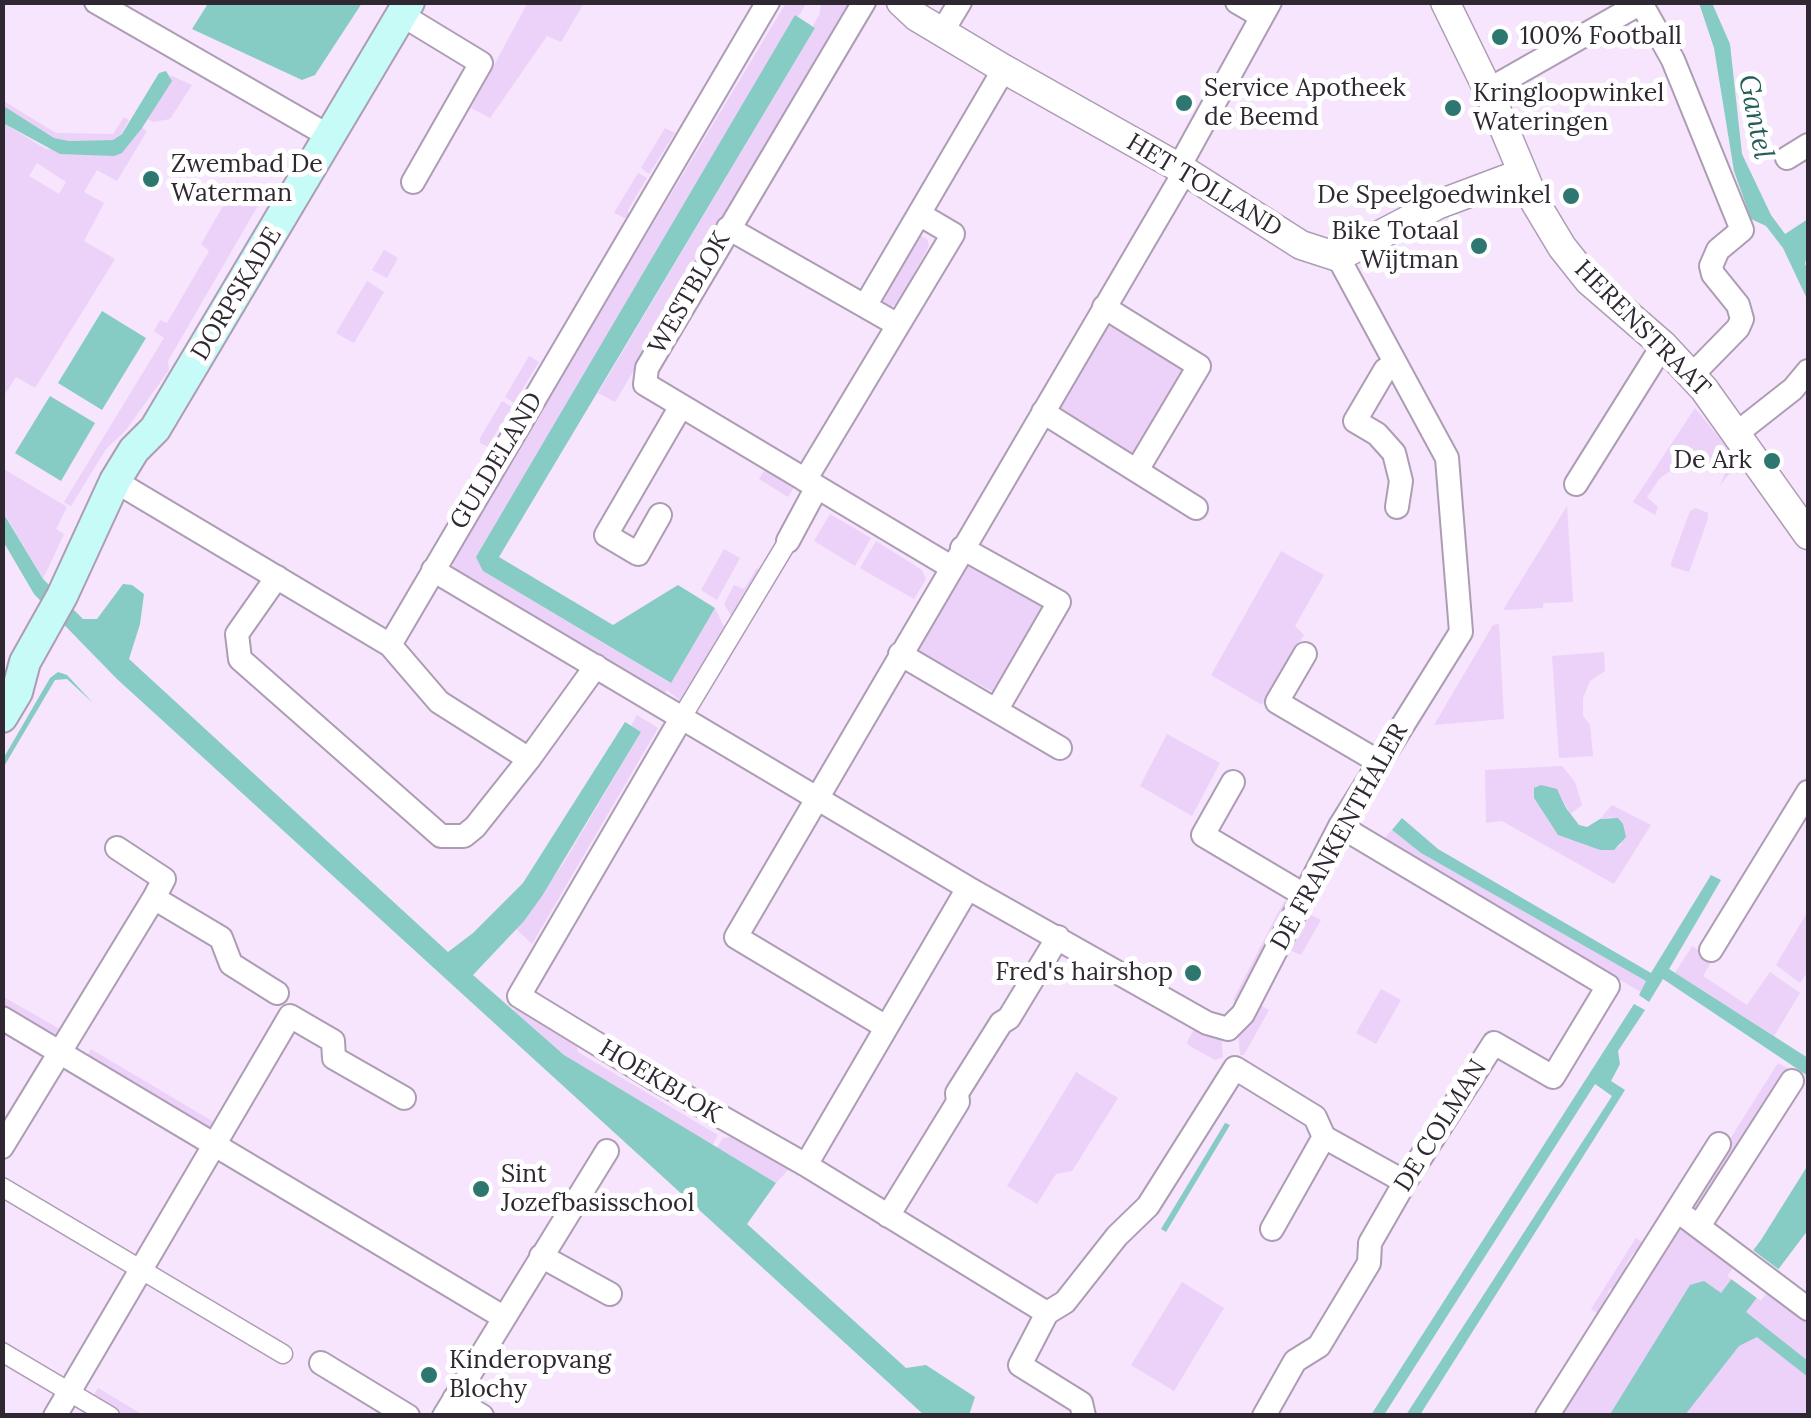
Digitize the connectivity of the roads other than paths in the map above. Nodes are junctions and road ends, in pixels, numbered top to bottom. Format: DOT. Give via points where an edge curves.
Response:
graph roads {
  1 [pos="96,2"];
  2 [pos="768,2"];
  3 [pos="864,2"];
  4 [pos="900,2"];
  5 [pos="960,2"];
  6 [pos="1237,2"];
  7 [pos="1445,2"];
  8 [pos="1641,3"];
  9 [pos="406,9"];
  10 [pos="1265,9"];
  11 [pos="1603,12"];
  12 [pos="942,32"];
  13 [pos="1004,70"];
  14 [pos="1488,90"];
  15 [pos="328,136"];
  16 [pos="1808,145"];
  17 [pos="1787,158"];
  18 [pos="1182,169"];
  19 [pos="1522,174"];
  20 [pos="413,182"];
  21 [pos="919,214"];
  22 [pos="728,228"];
  23 [pos="1338,257"];
  24 [pos="864,306"];
  25 [pos="1104,308"];
  26 [pos="898,325"];
  27 [pos="1663,345"];
  28 [pos="1396,364"];
  29 [pos="1808,371"];
  30 [pos="1692,374"];
  31 [pos="681,406"];
  32 [pos="1042,412"];
  33 [pos="1737,433"];
  34 [pos="1137,470"];
  35 [pos="811,484"];
  36 [pos="1576,484"];
  37 [pos="123,486"];
  38 [pos="1396,507"];
  39 [pos="1196,508"];
  40 [pos="660,515"];
  41 [pos="1808,534"];
  42 [pos="788,541"];
  43 [pos="956,557"];
  44 [pos="433,570"];
  45 [pos="277,577"];
  46 [pos="390,645"];
  47 [pos="900,654"];
  48 [pos="1305,654"];
  49 [pos="596,666"];
  50 [pos="10,704"];
  51 [pos="997,709"];
  52 [pos="682,717"];
  53 [pos="1060,748"];
  54 [pos="529,759"];
  55 [pos="1379,762"];
  56 [pos="1233,782"];
  57 [pos="1808,792"];
  58 [pos="817,798"];
  59 [pos="1340,826"];
  60 [pos="117,848"];
  61 [pos="968,888"];
  62 [pos="1304,895"];
  63 [pos="154,898"];
  64 [pos="1058,937"];
  65 [pos="1711,950"];
  66 [pos="277,993"];
  67 [pos="2,1018"];
  68 [pos="886,1027"];
  69 [pos="1228,1029"];
  70 [pos="59,1051"];
  71 [pos="1235,1068"];
  72 [pos="1792,1081"];
  73 [pos="404,1098"];
  74 [pos="1324,1137"];
  75 [pos="215,1144"];
  76 [pos="1719,1144"];
  77 [pos="2,1147"];
  78 [pos="607,1151"];
  79 [pos="806,1165"];
  80 [pos="1405,1182"];
  81 [pos="2,1188"];
  82 [pos="1678,1211"];
  83 [pos="888,1216"];
  84 [pos="1699,1226"];
  85 [pos="1272,1229"];
  86 [pos="541,1256"];
  87 [pos="141,1270"];
  88 [pos="610,1294"];
  89 [pos="1808,1308"];
  90 [pos="1047,1313"];
  91 [pos="503,1317"];
  92 [pos="2,1352"];
  93 [pos="282,1354"];
  94 [pos="321,1364"];
  95 [pos="69,1391"];
  96 [pos="449,1407"];
  97 [pos="55,1416"];
  98 [pos="110,1416"];
  99 [pos="408,1416"];
  100 [pos="482,1416"];
  101 [pos="1084,1416"];
  102 [pos="1264,1416"];
  103 [pos="1547,1416"];
  1 -- 15 [label="street"];
  2 -- 44 [label="street, GULDELAND"];
  3 -- 22 [label="street, WESTBLOK"];
  4 -- 12 [label="street, HET TOLLAND"];
  5 -- 12 [label="street"];
  6 -- 10 [label="street"];
  7 -- 14 [label="street, HERENSTRAAT"];
  8 -- 11 [label="street"];
  8 -- 30 [label="street" via="1673,60 1742,230 1718,250 1711,266 1742,319"];
  9 -- 15 [label="main road, DORPSKADE"];
  9 -- 20 [label="street" via="482,62"];
  10 -- 18 [label="street"];
  11 -- 14 [label="street"];
  12 -- 13 [label="street, HET TOLLAND"];
  13 -- 18 [label="street, HET TOLLAND"];
  13 -- 21 [label="street"];
  14 -- 19 [label="street, HERENSTRAAT"];
  15 -- 37 [label="main road, DORPSKADE" via="155,429 148,457"];
  16 -- 17 [label="street"];
  18 -- 23 [label="street, HET TOLLAND" via="1302,246"];
  18 -- 25 [label="street"];
  19 -- 23 [label="street" via="1436,206"];
  19 -- 27 [label="street, HERENSTRAAT" via="1583,274"];
  21 -- 24 [label="street"];
  21 -- 26 [label="street" via="952,234"];
  22 -- 24 [label="street"];
  22 -- 31 [label="street, WESTBLOK" via="647,368 645,384"];
  23 -- 28 [label="street, DE FRANKENTHALER"];
  24 -- 26 [label="street"];
  25 -- 32 [label="street"];
  25 -- 34 [label="street" via="1200,366"];
  26 -- 35 [label="street"];
  27 -- 30 [label="street, HERENSTRAAT"];
  27 -- 36 [label="street"];
  28 -- 38 [label="street" via="1385,370 1355,421 1394,453 1401,481"];
  28 -- 55 [label="street, DE FRANKENTHALER" via="1446,458 1462,632"];
  29 -- 33 [label="street"];
  30 -- 33 [label="street, HERENSTRAAT"];
  31 -- 35 [label="street, WESTBLOK"];
  31 -- 40 [label="street" via="606,535 638,554"];
  32 -- 34 [label="street"];
  32 -- 43 [label="street"];
  33 -- 41 [label="street, HERENSTRAAT"];
  34 -- 39 [label="street"];
  35 -- 42 [label="street"];
  35 -- 43 [label="street, WESTBLOK"];
  37 -- 45 [label="street"];
  37 -- 50 [label="main road, DORPSKADE" via="42,670"];
  42 -- 52 [label="street"];
  43 -- 47 [label="street"];
  43 -- 51 [label="street, WESTBLOK" via="1058,602"];
  44 -- 46 [label="street, GULDELAND"];
  44 -- 49 [label="street"];
  45 -- 46 [label="street"];
  45 -- 54 [label="street" via="237,634 240,659 441,836 464,836 475,827"];
  46 -- 54 [label="street" via="440,702"];
  47 -- 51 [label="street"];
  47 -- 58 [label="street"];
  48 -- 55 [label="street" via="1277,702"];
  49 -- 52 [label="street"];
  49 -- 54 [label="street"];
  51 -- 53 [label="street"];
  52 -- 58 [label="street"];
  52 -- 79 [label="street, HOEKBLOK" via="518,996"];
  55 -- 59 [label="street, DE FRANKENTHALER"];
  56 -- 62 [label="street" via="1202,835"];
  57 -- 65 [label="street"];
  58 -- 61 [label="street"];
  58 -- 68 [label="street" via="736,937"];
  59 -- 62 [label="street, DE FRANKENTHALER"];
  59 -- 80 [label="street, DE COLMAN" via="1608,986 1553,1077 1494,1043"];
  60 -- 63 [label="street" via="164,880"];
  61 -- 64 [label="street"];
  61 -- 68 [label="street"];
  62 -- 69 [label="street, DE FRANKENTHALER" via="1243,1014"];
  63 -- 66 [label="street" via="221,938 231,964"];
  63 -- 70 [label="street"];
  64 -- 69 [label="street"];
  64 -- 83 [label="street" via="957,1093 958,1102"];
  67 -- 70 [label="street"];
  68 -- 79 [label="street"];
  69 -- 71 [label="street"];
  70 -- 75 [label="street"];
  70 -- 77 [label="street"];
  71 -- 74 [label="street" via="1316,1118"];
  71 -- 90 [label="street" via="1148,1206 1066,1302"];
  72 -- 84 [label="street"];
  73 -- 75 [label="street" via="334,1058 333,1041 290,1016"];
  74 -- 80 [label="street"];
  74 -- 85 [label="street"];
  75 -- 87 [label="street"];
  75 -- 91 [label="street"];
  76 -- 82 [label="street"];
  78 -- 86 [label="street"];
  79 -- 83 [label="street"];
  80 -- 102 [label="street, DE COLMAN" via="1370,1243 1370,1263 1319,1346 1295,1360"];
  81 -- 87 [label="street"];
  82 -- 84 [label="street"];
  82 -- 103 [label="street"];
  83 -- 90 [label="street"];
  84 -- 89 [label="street"];
  86 -- 88 [label="street"];
  86 -- 91 [label="street"];
  87 -- 93 [label="street"];
  87 -- 95 [label="street"];
  90 -- 101 [label="street" via="1020,1365 1081,1403"];
  91 -- 96 [label="street"];
  92 -- 95 [label="street"];
  94 -- 99 [label="street"];
  95 -- 97 [label="street"];
  95 -- 98 [label="street"];
  96 -- 100 [label="street"];
}
